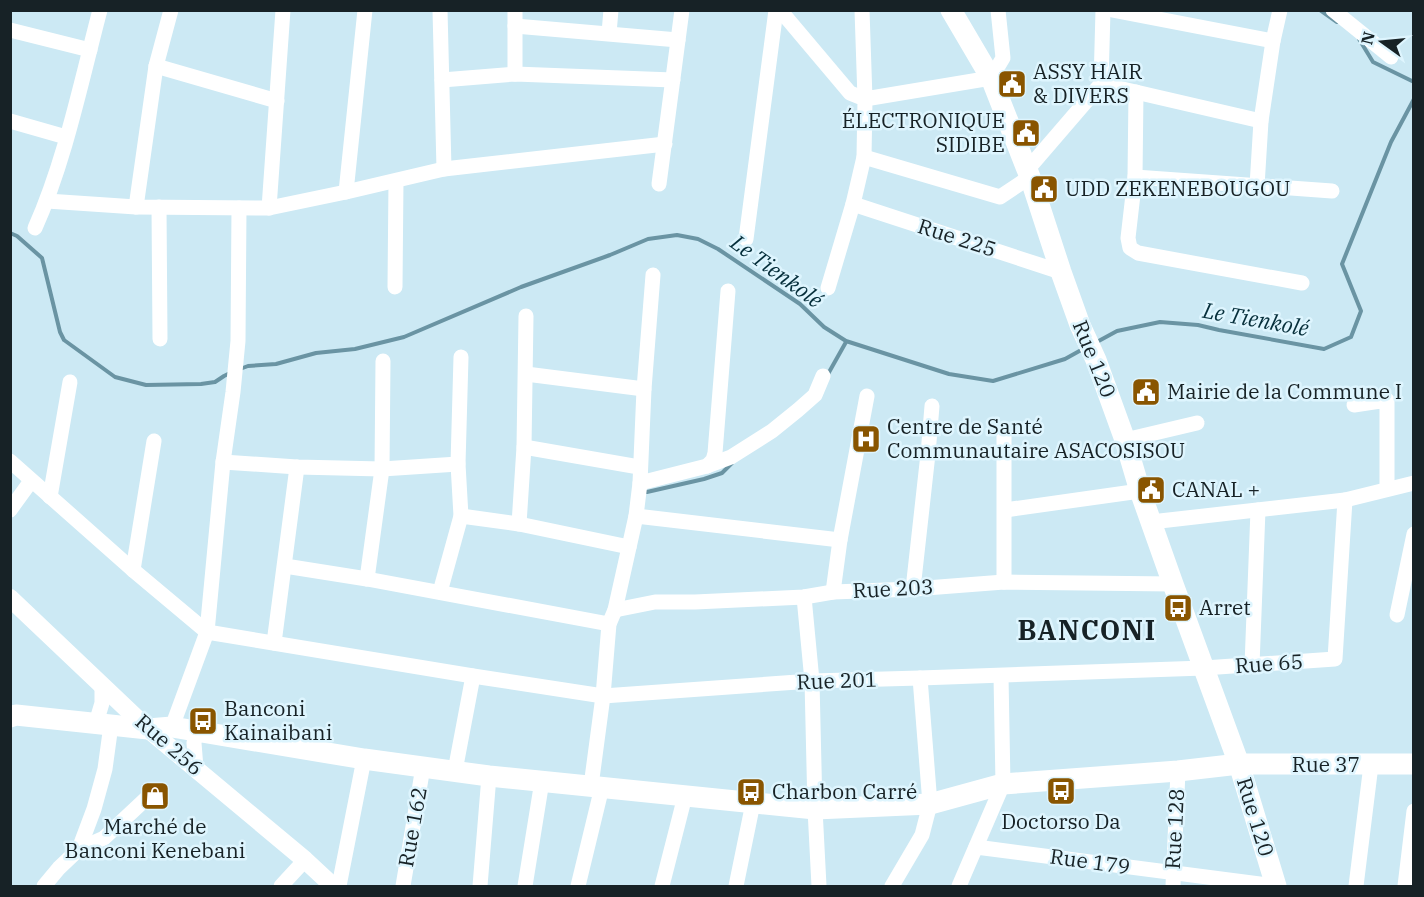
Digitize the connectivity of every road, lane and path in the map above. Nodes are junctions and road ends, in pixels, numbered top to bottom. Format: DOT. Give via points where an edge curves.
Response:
graph roads {
  1 [pos="100,10"];
  2 [pos="171,10"];
  3 [pos="283,10"];
  4 [pos="365,10"];
  5 [pos="440,10"];
  6 [pos="611,10"];
  7 [pos="682,10"];
  8 [pos="778,10"];
  9 [pos="862,10"];
  10 [pos="951,10"];
  11 [pos="998,10"];
  12 [pos="1104,10"];
  13 [pos="1112,10"];
  14 [pos="1280,10"];
  15 [pos="1333,10"];
  16 [pos="515,18"];
  17 [pos="10,30"];
  18 [pos="609,33"];
  19 [pos="678,40"];
  20 [pos="1273,41"];
  21 [pos="90,50"];
  22 [pos="1391,57"];
  23 [pos="156,66"];
  24 [pos="515,74"];
  25 [pos="991,78"];
  26 [pos="442,80"];
  27 [pos="673,80"];
  28 [pos="1101,84"];
  29 [pos="1136,92"];
  30 [pos="865,99"];
  31 [pos="276,101"];
  32 [pos="10,121"];
  33 [pos="1260,121"];
  34 [pos="66,137"];
  35 [pos="665,144"];
  36 [pos="864,157"];
  37 [pos="444,169"];
  38 [pos="1029,173"];
  39 [pos="1135,177"];
  40 [pos="396,180"];
  41 [pos="659,184"];
  42 [pos="1257,186"];
  43 [pos="1332,191"];
  44 [pos="346,192"];
  45 [pos="47,201"];
  46 [pos="853,204"];
  47 [pos="136,207"];
  48 [pos="159,207"];
  49 [pos="239,208"];
  50 [pos="269,208"];
  51 [pos="35,228"];
  52 [pos="746,239"];
  53 [pos="1060,272"];
  54 [pos="653,274"];
  55 [pos="1302,283"];
  56 [pos="395,287"];
  57 [pos="828,288"];
  58 [pos="728,291"];
  59 [pos="526,316"];
  60 [pos="160,339"];
  61 [pos="461,357"];
  62 [pos="383,361"];
  63 [pos="526,374"];
  64 [pos="823,376"];
  65 [pos="70,382"];
  66 [pos="644,389"];
  67 [pos="867,396"];
  68 [pos="1354,405"];
  69 [pos="932,406"];
  70 [pos="1197,423"];
  71 [pos="1004,431"];
  72 [pos="1125,440"];
  73 [pos="154,441"];
  74 [pos="525,447"];
  75 [pos="10,462"];
  76 [pos="223,462"];
  77 [pos="458,464"];
  78 [pos="707,466"];
  79 [pos="297,467"];
  80 [pos="639,467"];
  81 [pos="382,469"];
  82 [pos="31,481"];
  83 [pos="639,483"];
  84 [pos="1413,483"];
  85 [pos="1387,489"];
  86 [pos="1140,491"];
  87 [pos="50,497"];
  88 [pos="1345,500"];
  89 [pos="10,510"];
  90 [pos="1005,510"];
  91 [pos="1258,510"];
  92 [pos="461,516"];
  93 [pos="636,516"];
  94 [pos="1151,522"];
  95 [pos="519,524"];
  96 [pos="1413,534"];
  97 [pos="840,540"];
  98 [pos="629,547"];
  99 [pos="285,566"];
  100 [pos="133,570"];
  101 [pos="367,579"];
  102 [pos="1004,582"];
  103 [pos="1173,584"];
  104 [pos="913,589"];
  105 [pos="440,592"];
  106 [pos="833,592"];
  107 [pos="804,597"];
  108 [pos="10,598"];
  109 [pos="615,610"];
  110 [pos="1397,615"];
  111 [pos="609,624"];
  112 [pos="207,633"];
  113 [pos="274,643"];
  114 [pos="1252,665"];
  115 [pos="1204,668"];
  116 [pos="473,676"];
  117 [pos="1001,676"];
  118 [pos="920,678"];
  119 [pos="812,681"];
  120 [pos="102,685"];
  121 [pos="603,696"];
  122 [pos="10,717"];
  123 [pos="104,724"];
  124 [pos="172,727"];
  125 [pos="148,729"];
  126 [pos="196,731"];
  127 [pos="364,759"];
  128 [pos="1239,764"];
  129 [pos="1413,764"];
  130 [pos="1371,765"];
  131 [pos="423,767"];
  132 [pos="196,768"];
  133 [pos="455,771"];
  134 [pos="1178,771"];
  135 [pos="489,776"];
  136 [pos="542,781"];
  137 [pos="1003,784"];
  138 [pos="597,786"];
  139 [pos="150,795"];
  140 [pos="686,795"];
  141 [pos="753,803"];
  142 [pos="930,804"];
  143 [pos="815,809"];
  144 [pos="1413,811"];
  145 [pos="976,847"];
  146 [pos="79,849"];
  147 [pos="305,860"];
  148 [pos="1173,880"];
  149 [pos="330,885"];
  150 [pos="44,886"];
  151 [pos="281,886"];
  152 [pos="403,886"];
  153 [pos="480,886"];
  154 [pos="525,886"];
  155 [pos="578,886"];
  156 [pos="662,886"];
  157 [pos="736,886"];
  158 [pos="819,886"];
  159 [pos="892,886"];
  160 [pos="961,886"];
  161 [pos="1276,886"];
  162 [pos="1356,886"];
  163 [pos="1406,886"];
  1 -- 21 [label="street"];
  2 -- 23 [label="street"];
  3 -- 31 [label="street"];
  4 -- 44 [label="street"];
  5 -- 26 [label="street"];
  6 -- 18 [label="street"];
  7 -- 19 [label="street"];
  8 -- 30 [label="street" via="850,93"];
  8 -- 52 [label="street"];
  9 -- 30 [label="street"];
  10 -- 25 [label="main road, Rue 120"];
  11 -- 25 [label="street" via="1004,58"];
  12 -- 28 [label="street"];
  13 -- 20 [label="street"];
  14 -- 20 [label="street"];
  15 -- 22 [label="street"];
  16 -- 18 [label="street"];
  16 -- 24 [label="street"];
  17 -- 21 [label="street"];
  18 -- 19 [label="street"];
  19 -- 27 [label="street"];
  20 -- 33 [label="street"];
  21 -- 34 [label="street"];
  23 -- 31 [label="street"];
  23 -- 47 [label="street"];
  24 -- 26 [label="street"];
  24 -- 27 [label="street"];
  25 -- 30 [label="street"];
  25 -- 38 [label="main road, Rue 120"];
  26 -- 37 [label="street"];
  27 -- 35 [label="street"];
  28 -- 29 [label="street"];
  28 -- 38 [label="street"];
  29 -- 33 [label="street"];
  29 -- 39 [label="street"];
  30 -- 36 [label="street"];
  31 -- 50 [label="street"];
  32 -- 34 [label="street"];
  33 -- 42 [label="street"];
  34 -- 45 [label="street"];
  35 -- 37 [label="street"];
  35 -- 41 [label="street"];
  36 -- 38 [label="street" via="1000,196"];
  36 -- 46 [label="street"];
  37 -- 40 [label="street"];
  38 -- 53 [label="main road, Rue 120"];
  39 -- 42 [label="street"];
  39 -- 55 [label="street" via="1130,248 1138,253"];
  40 -- 44 [label="street"];
  40 -- 56 [label="street"];
  42 -- 43 [label="street"];
  44 -- 50 [label="street"];
  45 -- 47 [label="street"];
  45 -- 51 [label="street"];
  46 -- 53 [label="street, Rue 225"];
  46 -- 57 [label="street"];
  47 -- 48 [label="street"];
  48 -- 49 [label="street"];
  48 -- 60 [label="street"];
  49 -- 50 [label="street"];
  49 -- 76 [label="street" via="238,341"];
  53 -- 72 [label="main road, Rue 120"];
  54 -- 66 [label="street"];
  58 -- 78 [label="street" via="715,453"];
  59 -- 63 [label="street"];
  61 -- 77 [label="street"];
  62 -- 81 [label="street"];
  63 -- 66 [label="street"];
  63 -- 74 [label="street"];
  64 -- 78 [label="street" via="815,395 772,431 731,457"];
  65 -- 87 [label="street"];
  66 -- 80 [label="street"];
  67 -- 97 [label="street"];
  68 -- 85 [label="street" via="1387,400"];
  69 -- 104 [label="street"];
  70 -- 72 [label="street"];
  71 -- 90 [label="street"];
  72 -- 86 [label="main road, Rue 120"];
  73 -- 100 [label="street"];
  74 -- 80 [label="street"];
  74 -- 95 [label="street"];
  75 -- 82 [label="street"];
  76 -- 79 [label="street"];
  76 -- 112 [label="street"];
  77 -- 81 [label="street"];
  77 -- 92 [label="street"];
  78 -- 83 [label="street"];
  79 -- 81 [label="street"];
  79 -- 99 [label="street"];
  80 -- 83 [label="street"];
  81 -- 101 [label="street"];
  82 -- 87 [label="street"];
  82 -- 89 [label="street"];
  83 -- 93 [label="street"];
  84 -- 85 [label="street"];
  85 -- 88 [label="street"];
  86 -- 90 [label="street"];
  86 -- 94 [label="main road, Rue 120"];
  87 -- 100 [label="street"];
  88 -- 91 [label="street"];
  88 -- 114 [label="street, Rue 65" via="1335,659"];
  90 -- 102 [label="street"];
  91 -- 94 [label="street"];
  91 -- 114 [label="street"];
  92 -- 95 [label="street"];
  92 -- 105 [label="street"];
  93 -- 97 [label="street"];
  93 -- 98 [label="street"];
  94 -- 103 [label="main road, Rue 120"];
  95 -- 98 [label="street"];
  96 -- 110 [label="street"];
  97 -- 106 [label="street"];
  98 -- 109 [label="street"];
  99 -- 101 [label="street"];
  99 -- 113 [label="street"];
  100 -- 112 [label="street"];
  101 -- 105 [label="street"];
  102 -- 103 [label="street, Rue 203"];
  102 -- 104 [label="street, Rue 203"];
  103 -- 115 [label="main road, Rue 120"];
  104 -- 106 [label="street, Rue 203"];
  105 -- 111 [label="street"];
  106 -- 107 [label="street, Rue 203"];
  107 -- 109 [label="street, Rue 203" via="655,602"];
  107 -- 119 [label="street"];
  108 -- 120 [label="street, Rue 256"];
  109 -- 111 [label="street"];
  111 -- 121 [label="street"];
  112 -- 113 [label="street, Rue 201"];
  112 -- 124 [label="street"];
  113 -- 116 [label="street, Rue 201"];
  114 -- 115 [label="street, Rue 65"];
  115 -- 117 [label="street, Rue 201"];
  115 -- 128 [label="main road, Rue 120"];
  116 -- 121 [label="street, Rue 201"];
  116 -- 133 [label="street"];
  117 -- 118 [label="street, Rue 201"];
  117 -- 137 [label="street"];
  118 -- 119 [label="street, Rue 201"];
  118 -- 142 [label="street"];
  119 -- 121 [label="street, Rue 201"];
  119 -- 143 [label="street"];
  120 -- 123 [label="street"];
  120 -- 125 [label="street, Rue 256"];
  121 -- 138 [label="street"];
  122 -- 123 [label="main road, Rue 37"];
  123 -- 125 [label="main road, Rue 37"];
  123 -- 146 [label="street" via="105,769"];
  124 -- 125 [label="main road, Rue 37"];
  124 -- 126 [label="main road, Rue 37"];
  125 -- 132 [label="street, Rue 256"];
  126 -- 127 [label="main road, Rue 37"];
  126 -- 132 [label="street"];
  127 -- 131 [label="main road, Rue 37"];
  127 -- 149 [label="street"];
  128 -- 130 [label="main road, Rue 37"];
  128 -- 134 [label="main road, Rue 37"];
  128 -- 161 [label="main road, Rue 120"];
  129 -- 130 [label="main road, Rue 37"];
  130 -- 162 [label="street"];
  131 -- 133 [label="main road, Rue 37"];
  131 -- 152 [label="street, Rue 162"];
  132 -- 147 [label="street, Rue 256"];
  133 -- 135 [label="main road, Rue 37"];
  134 -- 137 [label="main road, Rue 37"];
  134 -- 148 [label="street, Rue 128"];
  135 -- 136 [label="main road, Rue 37"];
  135 -- 153 [label="street"];
  136 -- 138 [label="main road, Rue 37"];
  136 -- 154 [label="street"];
  137 -- 142 [label="main road, Rue 37"];
  137 -- 145 [label="street"];
  138 -- 140 [label="main road, Rue 37"];
  138 -- 155 [label="street"];
  139 -- 146 [label="street" via="104,838"];
  140 -- 141 [label="main road, Rue 37"];
  140 -- 156 [label="street"];
  141 -- 143 [label="main road, Rue 37"];
  141 -- 157 [label="street"];
  142 -- 143 [label="main road, Rue 37"];
  142 -- 159 [label="street" via="922,835"];
  143 -- 158 [label="street"];
  144 -- 163 [label="street"];
  145 -- 148 [label="street, Rue 179"];
  145 -- 160 [label="street"];
  146 -- 150 [label="street"];
  147 -- 149 [label="street, Rue 256"];
  147 -- 151 [label="street"];
  148 -- 161 [label="street, Rue 179"];
}
